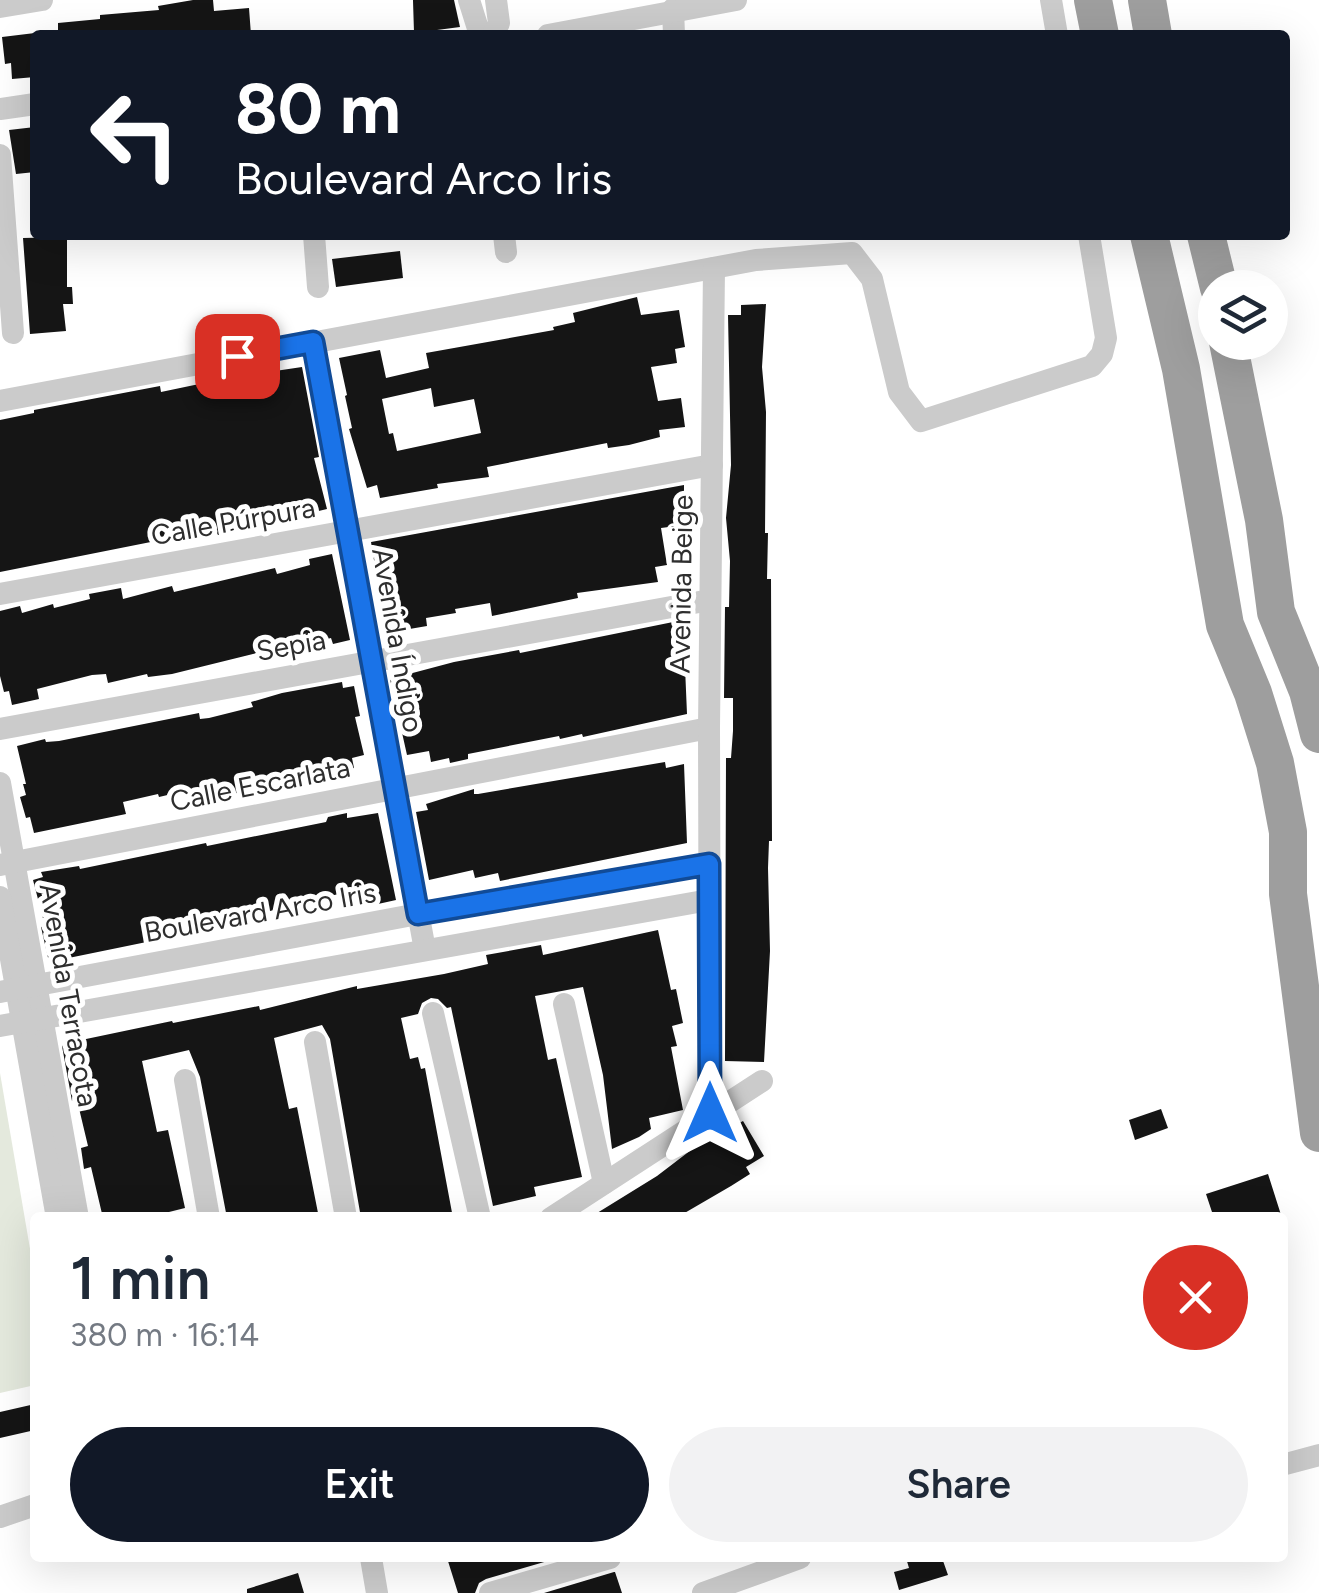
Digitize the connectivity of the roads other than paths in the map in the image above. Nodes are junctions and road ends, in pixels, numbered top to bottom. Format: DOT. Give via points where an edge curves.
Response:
graph roads {
  1 [pos="42,0"];
  2 [pos="470,0"];
  3 [pos="496,0"];
  4 [pos="736,0"];
  5 [pos="1051,0"];
  6 [pos="1093,0"];
  7 [pos="1148,0"];
  8 [pos="0,8"];
  9 [pos="674,9"];
  10 [pos="479,30"];
  11 [pos="495,30"];
  12 [pos="572,30"];
  13 [pos="674,30"];
  14 [pos="1056,30"];
  15 [pos="1099,30"];
  16 [pos="1152,30"];
  17 [pos="30,105"];
  18 [pos="0,109"];
  19 [pos="0,155"];
  20 [pos="314,240"];
  21 [pos="1090,240"];
  22 [pos="1150,240"];
  23 [pos="1207,240"];
  24 [pos="714,268"];
  25 [pos="1215,270"];
  26 [pos="318,287"];
  27 [pos="13,333"];
  28 [pos="313,342"];
  29 [pos="1232,360"];
  30 [pos="0,401"];
  31 [pos="712,465"];
  32 [pos="348,531"];
  33 [pos="0,594"];
  34 [pos="710,600"];
  35 [pos="372,661"];
  36 [pos="709,728"];
  37 [pos="0,729"];
  38 [pos="1319,734"];
  39 [pos="0,782"];
  40 [pos="395,788"];
  41 [pos="7,863"];
  42 [pos="709,864"];
  43 [pos="0,897"];
  44 [pos="708,900"];
  45 [pos="418,914"];
  46 [pos="425,950"];
  47 [pos="18,988"];
  48 [pos="564,1004"];
  49 [pos="433,1013"];
  50 [pos="22,1022"];
  51 [pos="315,1042"];
  52 [pos="184,1080"];
  53 [pos="762,1082"];
  54 [pos="710,1113"];
  55 [pos="1319,1132"];
  56 [pos="604,1183"];
  57 [pos="56,1212"];
  58 [pos="76,1212"];
  59 [pos="209,1212"];
  60 [pos="345,1212"];
  61 [pos="479,1212"];
  62 [pos="561,1212"];
  63 [pos="1319,1455"];
  64 [pos="1288,1463"];
  65 [pos="30,1507"];
  66 [pos="0,1517"];
  67 [pos="372,1562"];
  68 [pos="596,1562"];
  69 [pos="789,1562"];
  70 [pos="377,1593"];
  71 [pos="490,1593"];
  72 [pos="703,1593"];
  1 -- 8 [label="street"];
  2 -- 10 [label="street"];
  3 -- 11 [label="street"];
  4 -- 9 [label="street"];
  5 -- 14 [label="street"];
  6 -- 15 [label="highway"];
  7 -- 16 [label="highway"];
  9 -- 12 [label="street"];
  9 -- 13 [label="street"];
  17 -- 18 [label="street"];
  19 -- 27 [label="street"];
  20 -- 26 [label="street"];
  21 -- 24 [label="street" via="1106,338 1092,366 922,421 899,392 872,278 852,253"];
  22 -- 55 [label="highway" via="1182,369 1225,625 1254,693 1288,832 1288,894"];
  23 -- 25 [label="highway"];
  24 -- 28 [label="street"];
  24 -- 31 [label="street, Avenida Beige"];
  28 -- 30 [label="street"];
  28 -- 32 [label="street, Avenida Índigo"];
  29 -- 38 [label="highway" via="1276,612"];
  31 -- 32 [label="street, Calle Púrpura"];
  31 -- 34 [label="street, Avenida Beige"];
  32 -- 33 [label="street, Calle Púrpura"];
  32 -- 35 [label="street, Avenida Índigo"];
  34 -- 35 [label="street, Sepia"];
  34 -- 36 [label="street, Avenida Beige"];
  35 -- 37 [label="street, Sepia"];
  35 -- 40 [label="street, Avenida Índigo"];
  36 -- 40 [label="street, Calle Escarlata"];
  36 -- 42 [label="street, Avenida Beige"];
  39 -- 41 [label="street, Avenida Terracota"];
  40 -- 41 [label="street, Calle Escarlata"];
  40 -- 45 [label="street, Avenida Índigo"];
  41 -- 47 [label="street, Avenida Terracota"];
  42 -- 44 [label="street, Avenida Beige"];
  42 -- 45 [label="street, Boulevard Arco Iris"];
  43 -- 47 [label="street, Avenida Terracota"];
  44 -- 46 [label="street"];
  44 -- 54 [label="street, Avenida Beige"];
  45 -- 46 [label="street, Avenida Índigo"];
  45 -- 47 [label="street, Boulevard Arco Iris"];
  46 -- 50 [label="street"];
  47 -- 50 [label="street, Avenida Terracota"];
  48 -- 56 [label="street"];
  49 -- 61 [label="street"];
  50 -- 57 [label="street, Avenida Terracota"];
  50 -- 58 [label="street, Avenida Terracota"];
  51 -- 60 [label="street"];
  52 -- 59 [label="street"];
  53 -- 54 [label="street"];
  54 -- 56 [label="street"];
  56 -- 62 [label="street"];
  63 -- 64 [label="street"];
  65 -- 66 [label="street"];
  67 -- 70 [label="street"];
  68 -- 71 [label="street"];
  69 -- 72 [label="street"];
}
